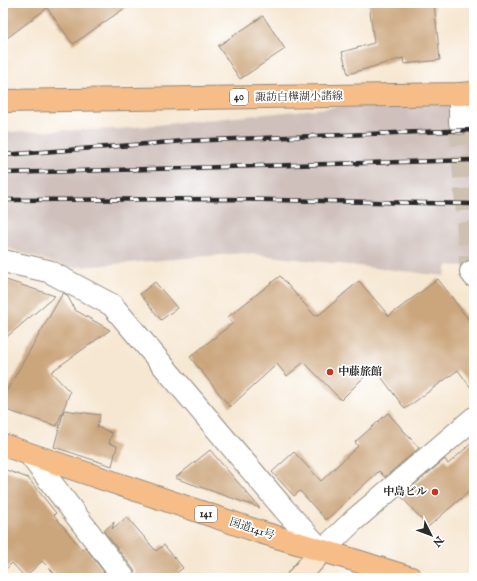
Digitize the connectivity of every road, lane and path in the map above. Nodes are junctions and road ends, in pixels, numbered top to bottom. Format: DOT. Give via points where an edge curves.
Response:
graph roads {
  1 [pos="467,93"];
  2 [pos="3,101"];
  3 [pos="460,123"];
  4 [pos="3,261"];
  5 [pos="474,418"];
  6 [pos="3,445"];
  7 [pos="30,454"];
  8 [pos="322,551"];
  9 [pos="124,578"];
  10 [pos="298,578"];
  11 [pos="411,578"];
  1 -- 2 [label="main road, 諏訪白樺湖小諸線 / 40"];
  1 -- 3 [label="street"];
  4 -- 8 [label="street" via="48,271 112,305"];
  5 -- 8 [label="street" via="353,521"];
  6 -- 7 [label="main road, 国道141号 / 141"];
  7 -- 8 [label="main road, 国道141号 / 141"];
  7 -- 9 [label="street"];
  8 -- 10 [label="main road"];
  8 -- 11 [label="main road, 国道141号 / 141"];
}
